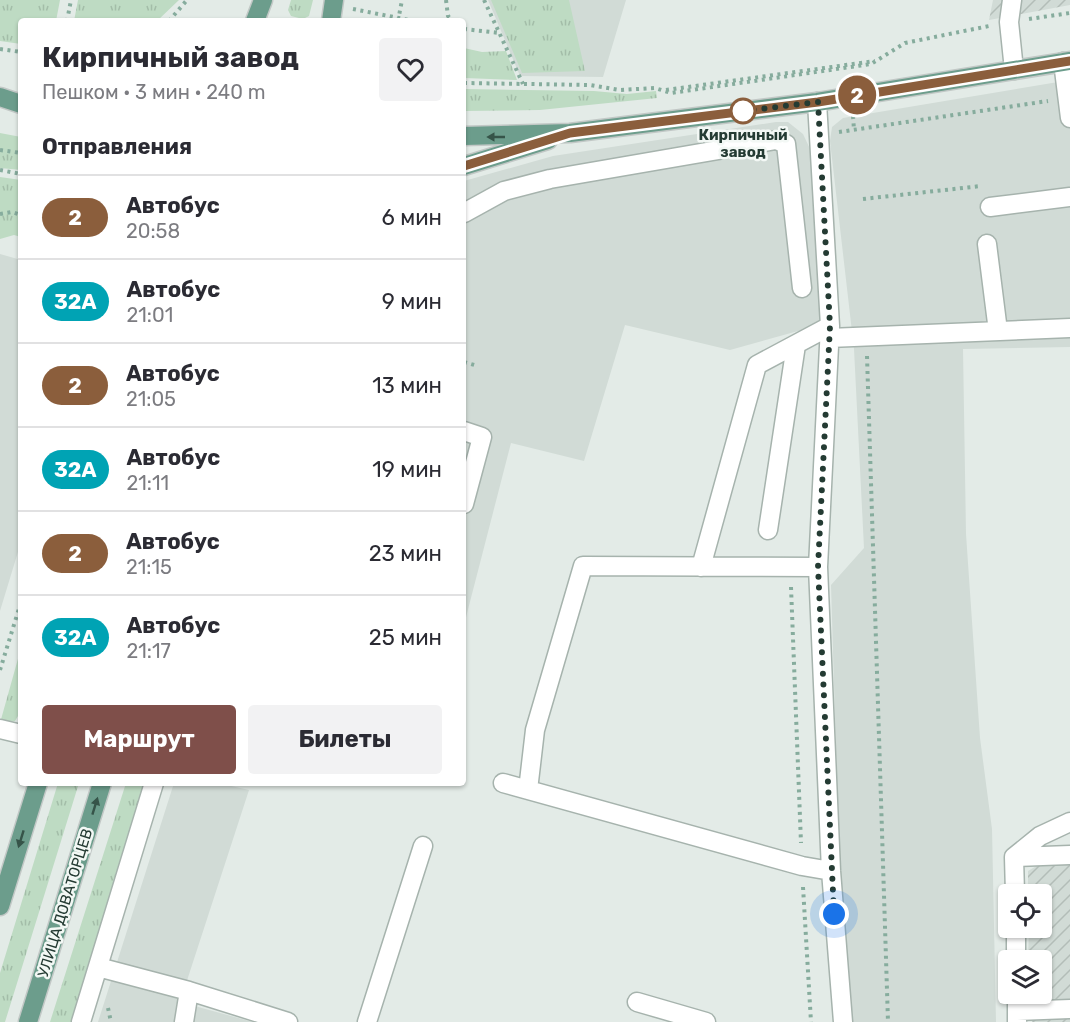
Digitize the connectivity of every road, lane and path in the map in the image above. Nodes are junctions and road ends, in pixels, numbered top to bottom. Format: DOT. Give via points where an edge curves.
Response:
graph roads {
  1 [pos="71,0"];
  2 [pos="187,0"];
  3 [pos="263,0"];
  4 [pos="402,0"];
  5 [pos="446,0"];
  6 [pos="484,0"];
  7 [pos="1012,0"];
  8 [pos="332,8"];
  9 [pos="68,18"];
  10 [pos="172,18"];
  11 [pos="256,18"];
  12 [pos="392,18"];
  13 [pos="398,18"];
  14 [pos="450,18"];
  15 [pos="466,30"];
  16 [pos="500,33"];
  17 [pos="905,43"];
  18 [pos="0,49"];
  19 [pos="18,52"];
  20 [pos="1066,62"];
  21 [pos="1014,69"];
  22 [pos="466,83"];
  23 [pos="522,84"];
  24 [pos="18,94"];
  25 [pos="0,95"];
  26 [pos="1067,98"];
  27 [pos="818,102"];
  28 [pos="18,103"];
  29 [pos="1070,118"];
  30 [pos="570,133"];
  31 [pos="820,134"];
  32 [pos="466,136"];
  33 [pos="0,150"];
  34 [pos="18,153"];
  35 [pos="466,165"];
  36 [pos="0,170"];
  37 [pos="18,173"];
  38 [pos="990,185"];
  39 [pos="1070,197"];
  40 [pos="863,199"];
  41 [pos="990,207"];
  42 [pos="466,212"];
  43 [pos="0,214"];
  44 [pos="18,214"];
  45 [pos="987,244"];
  46 [pos="828,287"];
  47 [pos="1070,328"];
  48 [pos="998,331"];
  49 [pos="830,332"];
  50 [pos="866,338"];
  51 [pos="796,345"];
  52 [pos="466,363"];
  53 [pos="478,366"];
  54 [pos="466,432"];
  55 [pos="466,497"];
  56 [pos="768,530"];
  57 [pos="701,567"];
  58 [pos="818,567"];
  59 [pos="790,568"];
  60 [pos="18,612"];
  61 [pos="0,670"];
  62 [pos="0,729"];
  63 [pos="18,733"];
  64 [pos="503,783"];
  65 [pos="37,786"];
  66 [pos="101,786"];
  67 [pos="153,786"];
  68 [pos="528,790"];
  69 [pos="1070,822"];
  70 [pos="423,846"];
  71 [pos="1070,855"];
  72 [pos="1014,857"];
  73 [pos="802,866"];
  74 [pos="831,871"];
  75 [pos="1015,884"];
  76 [pos="0,906"];
  77 [pos="98,967"];
  78 [pos="189,991"];
  79 [pos="637,1002"];
  80 [pos="1017,1009"];
  81 [pos="1070,1009"];
  82 [pos="28,1022"];
  83 [pos="81,1022"];
  84 [pos="184,1022"];
  85 [pos="288,1022"];
  86 [pos="368,1022"];
  87 [pos="706,1022"];
  88 [pos="811,1022"];
  89 [pos="843,1022"];
  90 [pos="888,1022"];
  1 -- 9 [label="path"];
  2 -- 10 [label="path"];
  3 -- 11 [label="main road"];
  4 -- 13 [label="path"];
  5 -- 14 [label="path"];
  6 -- 16 [label="path"];
  7 -- 21 [label="street" via="1009,22"];
  8 -- 12 [label="path"];
  15 -- 16 [label="path"];
  16 -- 23 [label="path"];
  17 -- 23 [label="path" via="871,64 671,93 655,88 619,90 590,85"];
  18 -- 19 [label="path"];
  20 -- 21 [label="main road"];
  20 -- 26 [label="street"];
  21 -- 27 [label="main road"];
  22 -- 23 [label="path"];
  24 -- 25 [label="main road"];
  25 -- 28 [label="main road"];
  26 -- 29 [label="street"];
  26 -- 31 [label="path"];
  27 -- 30 [label="main road"];
  27 -- 31 [label="street"];
  30 -- 32 [label="main road, one-way"];
  30 -- 35 [label="main road"];
  31 -- 46 [label="street"];
  33 -- 34 [label="path"];
  36 -- 37 [label="path"];
  38 -- 40 [label="path"];
  39 -- 41 [label="street"];
  42 -- 46 [label="street" via="504,191 550,179 776,140 786,144 794,288"];
  43 -- 44 [label="path"];
  45 -- 48 [label="street"];
  46 -- 49 [label="street"];
  47 -- 48 [label="street"];
  48 -- 50 [label="street"];
  49 -- 50 [label="street"];
  49 -- 51 [label="street"];
  49 -- 58 [label="street"];
  50 -- 90 [label="path"];
  51 -- 56 [label="street"];
  51 -- 57 [label="street" via="757,365"];
  52 -- 53 [label="path"];
  54 -- 55 [label="street" via="482,437"];
  57 -- 59 [label="street"];
  57 -- 68 [label="street" via="583,566 535,730"];
  58 -- 59 [label="street"];
  58 -- 74 [label="street"];
  59 -- 73 [label="path"];
  60 -- 61 [label="path"];
  62 -- 63 [label="street"];
  64 -- 68 [label="street"];
  65 -- 76 [label="main road, one-way"];
  82 -- 66 [label="main road, УЛИЦА ДОВАТОРЦЕВ, one-way"];
  67 -- 77 [label="street"];
  68 -- 73 [label="street"];
  69 -- 72 [label="street" via="1040,836"];
  70 -- 86 [label="street"];
  71 -- 72 [label="street"];
  72 -- 75 [label="street"];
  73 -- 74 [label="street"];
  73 -- 88 [label="path"];
  74 -- 89 [label="street"];
  77 -- 78 [label="street"];
  77 -- 83 [label="street"];
  78 -- 84 [label="street"];
  78 -- 85 [label="street"];
  79 -- 87 [label="street"];
  80 -- 81 [label="street"];
}
